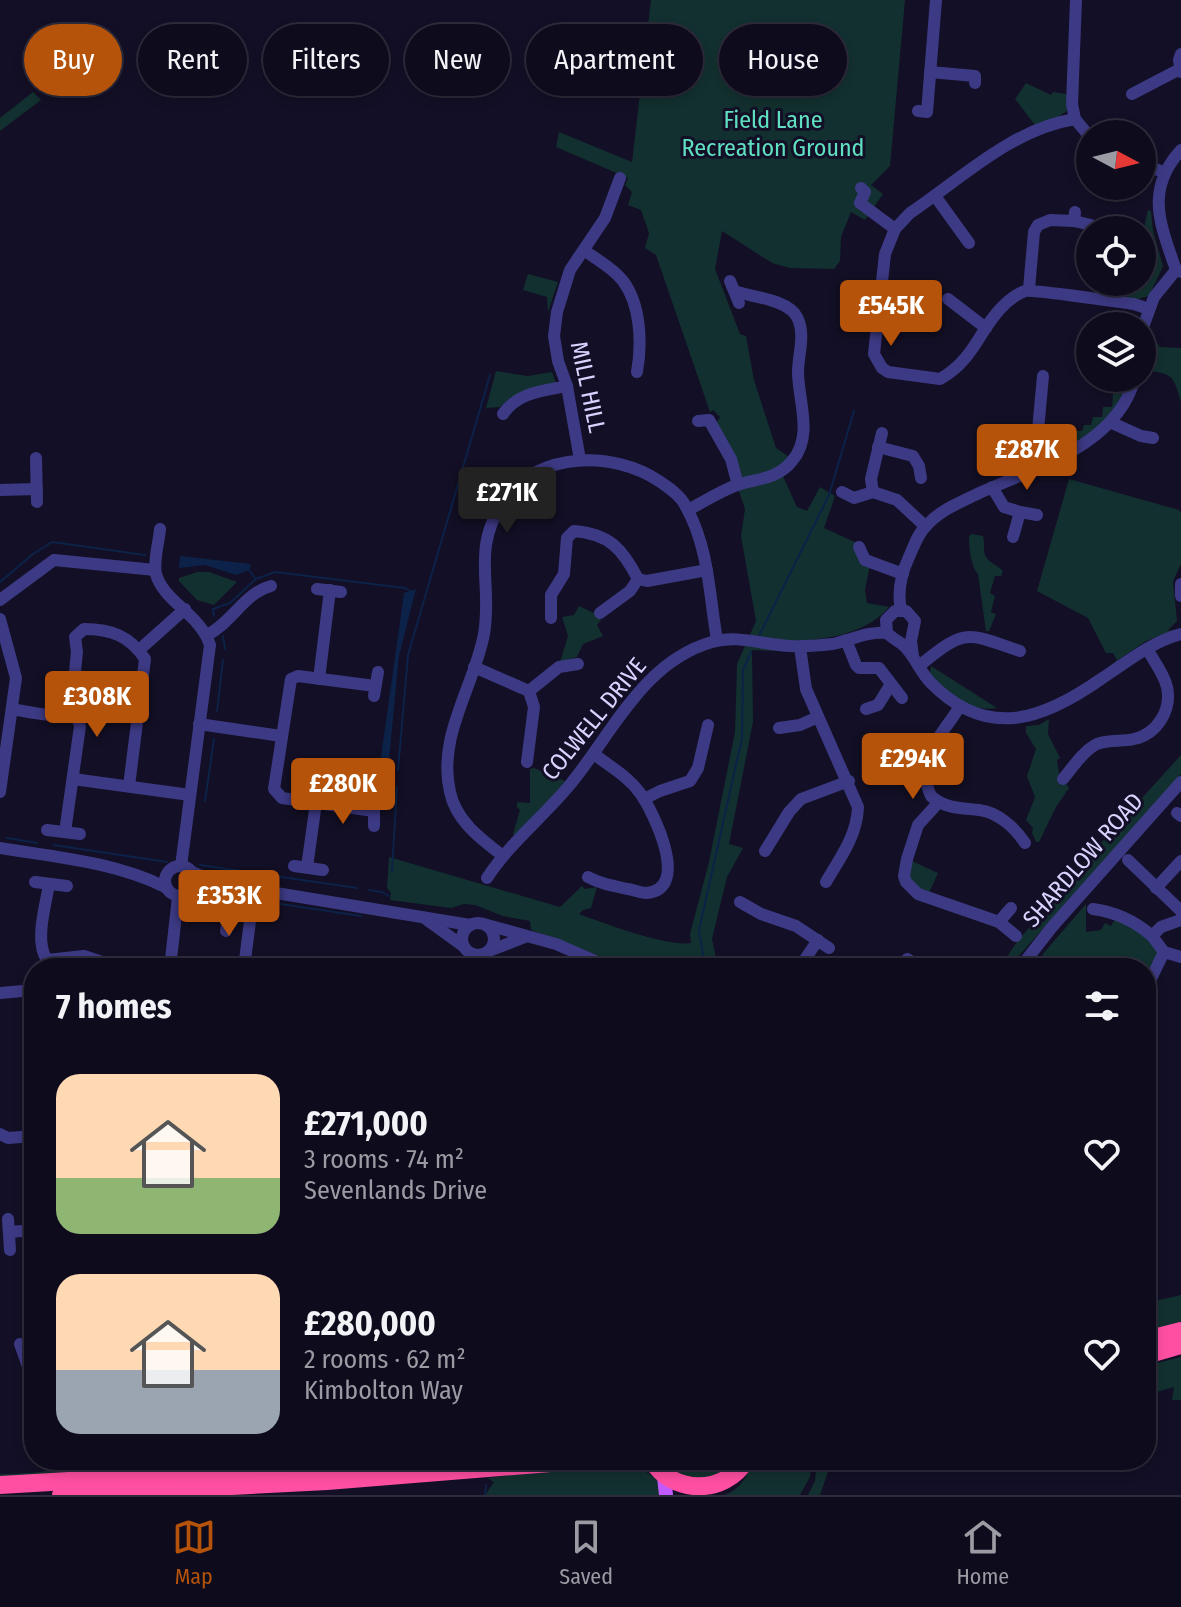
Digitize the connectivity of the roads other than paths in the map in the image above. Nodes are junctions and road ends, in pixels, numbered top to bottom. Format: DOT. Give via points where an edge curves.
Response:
graph roads {
  1 [pos="936,0"];
  2 [pos="1076,0"];
  3 [pos="1181,54"];
  4 [pos="1180,71"];
  5 [pos="930,72"];
  6 [pos="975,83"];
  7 [pos="1132,94"];
  8 [pos="918,111"];
  9 [pos="1075,119"];
  10 [pos="1181,150"];
  11 [pos="1156,169"];
  12 [pos="1165,173"];
  13 [pos="620,178"];
  14 [pos="861,188"];
  15 [pos="615,194"];
  16 [pos="935,196"];
  17 [pos="628,199"];
  18 [pos="1076,218"];
  19 [pos="895,229"];
  20 [pos="969,236"];
  21 [pos="584,250"];
  22 [pos="1178,271"];
  23 [pos="1029,289"];
  24 [pos="735,292"];
  25 [pos="949,303"];
  26 [pos="1149,309"];
  27 [pos="1148,312"];
  28 [pos="986,328"];
  29 [pos="637,372"];
  30 [pos="1038,383"];
  31 [pos="567,386"];
  32 [pos="1131,392"];
  33 [pos="503,414"];
  34 [pos="707,419"];
  35 [pos="1112,423"];
  36 [pos="882,433"];
  37 [pos="1153,438"];
  38 [pos="878,447"];
  39 [pos="36,458"];
  40 [pos="580,460"];
  41 [pos="1046,463"];
  42 [pos="921,478"];
  43 [pos="738,485"];
  44 [pos="992,487"];
  45 [pos="0,490"];
  46 [pos="842,492"];
  47 [pos="873,492"];
  48 [pos="688,510"];
  49 [pos="1020,512"];
  50 [pos="1037,515"];
  51 [pos="925,526"];
  52 [pos="160,529"];
  53 [pos="1013,537"];
  54 [pos="859,547"];
  55 [pos="155,570"];
  56 [pos="707,570"];
  57 [pos="903,574"];
  58 [pos="638,579"];
  59 [pos="1181,584"];
  60 [pos="271,586"];
  61 [pos="329,590"];
  62 [pos="1181,596"];
  63 [pos="0,600"];
  64 [pos="185,609"];
  65 [pos="901,610"];
  66 [pos="600,613"];
  67 [pos="551,618"];
  68 [pos="0,619"];
  69 [pos="885,632"];
  70 [pos="1181,634"];
  71 [pos="207,635"];
  72 [pos="911,637"];
  73 [pos="717,640"];
  74 [pos="846,640"];
  75 [pos="800,647"];
  76 [pos="1147,649"];
  77 [pos="139,650"];
  78 [pos="1020,651"];
  79 [pos="916,661"];
  80 [pos="578,664"];
  81 [pos="474,667"];
  82 [pos="319,679"];
  83 [pos="891,684"];
  84 [pos="376,685"];
  85 [pos="0,691"];
  86 [pos="529,691"];
  87 [pos="15,693"];
  88 [pos="902,698"];
  89 [pos="960,706"];
  90 [pos="12,709"];
  91 [pos="866,709"];
  92 [pos="75,710"];
  93 [pos="818,717"];
  94 [pos="199,724"];
  95 [pos="708,725"];
  96 [pos="779,728"];
  97 [pos="281,736"];
  98 [pos="594,754"];
  99 [pos="527,762"];
  100 [pos="73,779"];
  101 [pos="1063,779"];
  102 [pos="849,781"];
  103 [pos="1181,782"];
  104 [pos="129,786"];
  105 [pos="0,792"];
  106 [pos="190,795"];
  107 [pos="644,799"];
  108 [pos="316,803"];
  109 [pos="938,803"];
  110 [pos="374,826"];
  111 [pos="47,830"];
  112 [pos="65,832"];
  113 [pos="80,834"];
  114 [pos="1025,843"];
  115 [pos="0,848"];
  116 [pos="765,851"];
  117 [pos="503,856"];
  118 [pos="1128,860"];
  119 [pos="1181,861"];
  120 [pos="181,869"];
  121 [pos="323,870"];
  122 [pos="826,874"];
  123 [pos="141,875"];
  124 [pos="588,877"];
  125 [pos="487,878"];
  126 [pos="35,882"];
  127 [pos="49,884"];
  128 [pos="221,884"];
  129 [pos="67,886"];
  130 [pos="165,887"];
  131 [pos="1156,888"];
  132 [pos="192,891"];
  133 [pos="178,897"];
  134 [pos="740,902"];
  135 [pos="1011,908"];
  136 [pos="1093,909"];
  137 [pos="1181,911"];
  138 [pos="246,912"];
  139 [pos="267,915"];
  140 [pos="420,916"];
  141 [pos="1181,920"];
  142 [pos="999,922"];
  143 [pos="470,925"];
  144 [pos="487,925"];
  145 [pos="226,931"];
  146 [pos="1016,936"];
  147 [pos="1152,936"];
  148 [pos="525,937"];
  149 [pos="818,940"];
  150 [pos="829,948"];
  151 [pos="466,949"];
  152 [pos="487,952"];
  153 [pos="1164,952"];
  154 [pos="1181,957"];
  155 [pos="44,958"];
  156 [pos="171,958"];
  157 [pos="244,958"];
  158 [pos="468,958"];
  159 [pos="484,958"];
  160 [pos="590,958"];
  161 [pos="806,958"];
  162 [pos="1028,958"];
  163 [pos="1156,968"];
  164 [pos="24,991"];
  165 [pos="0,993"];
  166 [pos="0,1134"];
  167 [pos="24,1137"];
  168 [pos="24,1228"];
  169 [pos="10,1250"];
  170 [pos="1181,1331"];
  171 [pos="1156,1337"];
  172 [pos="1181,1345"];
  173 [pos="1156,1352"];
  174 [pos="255,1470"];
  175 [pos="470,1470"];
  176 [pos="739,1470"];
  177 [pos="656,1472"];
  178 [pos="0,1485"];
  179 [pos="711,1492"];
  180 [pos="61,1495"];
  1 -- 5 [label="street"];
  2 -- 9 [label="street" via="1071,88"];
  3 -- 4 [label="street"];
  4 -- 7 [label="street"];
  5 -- 6 [label="street" via="975,76"];
  5 -- 8 [label="street" via="927,112"];
  9 -- 16 [label="street" via="1013,141"];
  10 -- 12 [label="street"];
  11 -- 12 [label="street"];
  12 -- 22 [label="street" via="1160,223"];
  13 -- 15 [label="street, MILL HILL"];
  14 -- 19 [label="street" via="865,192 860,203"];
  15 -- 17 [label="street"];
  15 -- 21 [label="street, MILL HILL"];
  16 -- 19 [label="street"];
  16 -- 20 [label="street"];
  18 -- 23 [label="street" via="1038,225"];
  19 -- 28 [label="street" via="885,254 873,348 882,368 940,379 974,350"];
  21 -- 29 [label="street" via="613,271 629,292 639,329"];
  21 -- 31 [label="street, MILL HILL" via="570,270 557,312 556,348"];
  22 -- 26 [label="street"];
  23 -- 26 [label="street"];
  23 -- 28 [label="street" via="1006,304"];
  24 -- 43 [label="street" via="788,307 797,317 804,418 793,461 761,481"];
  25 -- 28 [label="street"];
  26 -- 27 [label="street"];
  30 -- 41 [label="street" via="1037,441"];
  31 -- 33 [label="street" via="529,393"];
  31 -- 40 [label="street, MILL HILL"];
  32 -- 35 [label="street"];
  34 -- 43 [label="street" via="731,459"];
  35 -- 37 [label="street"];
  35 -- 41 [label="street"];
  36 -- 38 [label="street"];
  38 -- 42 [label="street" via="913,456"];
  38 -- 47 [label="street"];
  39 -- 45 [label="street" via="37,495"];
  40 -- 48 [label="street" via="636,468 668,486"];
  40 -- 81 [label="street" via="537,472 508,495 496,513 485,542 486,613"];
  41 -- 44 [label="street"];
  43 -- 48 [label="street"];
  44 -- 49 [label="street" via="1004,507"];
  44 -- 51 [label="street"];
  46 -- 47 [label="street" via="854,498"];
  47 -- 51 [label="street" via="897,500"];
  48 -- 56 [label="street"];
  49 -- 50 [label="street"];
  49 -- 53 [label="street"];
  51 -- 57 [label="street"];
  52 -- 55 [label="street"];
  54 -- 57 [label="street" via="865,560"];
  55 -- 63 [label="street" via="54,560"];
  55 -- 64 [label="street"];
  56 -- 58 [label="street"];
  56 -- 73 [label="street"];
  57 -- 65 [label="street"];
  58 -- 66 [label="street" via="630,591 609,598"];
  58 -- 67 [label="street" via="605,537 574,531 567,538 564,574 551,595"];
  59 -- 62 [label="street"];
  60 -- 71 [label="street" via="256,592"];
  61 -- 82 [label="street"];
  64 -- 71 [label="street"];
  64 -- 77 [label="street"];
  65 -- 69 [label="street" via="888,616"];
  65 -- 72 [label="street" via="915,621"];
  68 -- 87 [label="street" via="14,664"];
  69 -- 72 [label="street" via="899,641"];
  69 -- 74 [label="street, COLWELL DRIVE"];
  69 -- 79 [label="street"];
  70 -- 76 [label="street"];
  71 -- 94 [label="street" via="210,652"];
  72 -- 79 [label="street"];
  73 -- 75 [label="street, COLWELL DRIVE"];
  73 -- 98 [label="street, COLWELL DRIVE" via="697,646 648,680"];
  74 -- 75 [label="street, COLWELL DRIVE"];
  74 -- 83 [label="street" via="859,668 879,668"];
  75 -- 93 [label="street" via="806,689"];
  76 -- 89 [label="street" via="1072,699 1033,717 994,716"];
  76 -- 101 [label="street" via="1168,690 1162,718 1139,738 1093,746 1070,765"];
  77 -- 92 [label="street" via="119,634 79,632"];
  77 -- 104 [label="street" via="146,666"];
  78 -- 79 [label="street" via="969,635"];
  79 -- 89 [label="street" via="931,684"];
  80 -- 86 [label="street" via="559,667"];
  81 -- 86 [label="street"];
  81 -- 117 [label="street" via="451,735 448,781 461,818"];
  82 -- 84 [label="street"];
  82 -- 97 [label="street" via="291,679"];
  83 -- 88 [label="street"];
  83 -- 91 [label="street" via="878,705"];
  85 -- 87 [label="street"];
  86 -- 99 [label="street" via="534,707"];
  87 -- 90 [label="street"];
  89 -- 109 [label="street" via="932,746 923,773"];
  90 -- 92 [label="street" via="51,715"];
  90 -- 105 [label="street"];
  92 -- 100 [label="street" via="80,726"];
  93 -- 96 [label="street"];
  93 -- 102 [label="street"];
  94 -- 97 [label="street"];
  94 -- 106 [label="street"];
  95 -- 107 [label="street" via="690,781"];
  97 -- 108 [label="street" via="276,794"];
  98 -- 107 [label="street" via="633,783"];
  98 -- 117 [label="street, COLWELL DRIVE"];
  100 -- 104 [label="street"];
  100 -- 112 [label="street"];
  102 -- 116 [label="street" via="801,799 774,827"];
  102 -- 122 [label="street" via="858,807 858,838"];
  103 -- 162 [label="street, SHARDLOW ROAD"];
  104 -- 106 [label="street"];
  106 -- 120 [label="street"];
  107 -- 124 [label="street" via="667,850 669,865 662,883 646,893"];
  108 -- 110 [label="street" via="374,805"];
  108 -- 121 [label="street" via="301,866"];
  109 -- 114 [label="street" via="995,815"];
  109 -- 142 [label="street" via="918,825 904,876 913,891 938,906"];
  111 -- 112 [label="street"];
  112 -- 113 [label="street"];
  115 -- 123 [label="street"];
  117 -- 125 [label="street, COLWELL DRIVE"];
  118 -- 131 [label="street"];
  119 -- 131 [label="street"];
  120 -- 123 [label="street"];
  120 -- 128 [label="street"];
  120 -- 130 [label="street" via="165,878"];
  120 -- 132 [label="street" via="195,881"];
  123 -- 130 [label="street"];
  126 -- 127 [label="street"];
  127 -- 129 [label="street"];
  127 -- 155 [label="street" via="41,939"];
  128 -- 132 [label="street"];
  128 -- 140 [label="street"];
  130 -- 133 [label="street"];
  131 -- 137 [label="street"];
  132 -- 133 [label="street"];
  133 -- 156 [label="street"];
  134 -- 149 [label="street"];
  135 -- 142 [label="street"];
  136 -- 147 [label="street" via="1121,916"];
  138 -- 139 [label="street"];
  138 -- 145 [label="street" via="231,913"];
  138 -- 157 [label="street"];
  140 -- 143 [label="street"];
  140 -- 151 [label="street"];
  141 -- 147 [label="street"];
  142 -- 146 [label="street"];
  143 -- 144 [label="street"];
  143 -- 151 [label="street" via="462,937"];
  144 -- 148 [label="street"];
  144 -- 152 [label="street" via="494,934"];
  147 -- 153 [label="street"];
  148 -- 152 [label="street"];
  148 -- 160 [label="street"];
  149 -- 150 [label="street"];
  149 -- 161 [label="street"];
  151 -- 152 [label="street" via="476,955"];
  151 -- 158 [label="street"];
  152 -- 159 [label="street"];
  153 -- 154 [label="street"];
  153 -- 163 [label="street"];
  164 -- 165 [label="street"];
  166 -- 167 [label="street"];
  168 -- 169 [label="street" via="9,1225"];
  170 -- 171 [label="highway"];
  172 -- 173 [label="highway"];
  174 -- 178 [label="highway"];
  175 -- 180 [label="highway"];
  176 -- 179 [label="highway"];
  177 -- 179 [label="highway" via="690,1491"];
}
